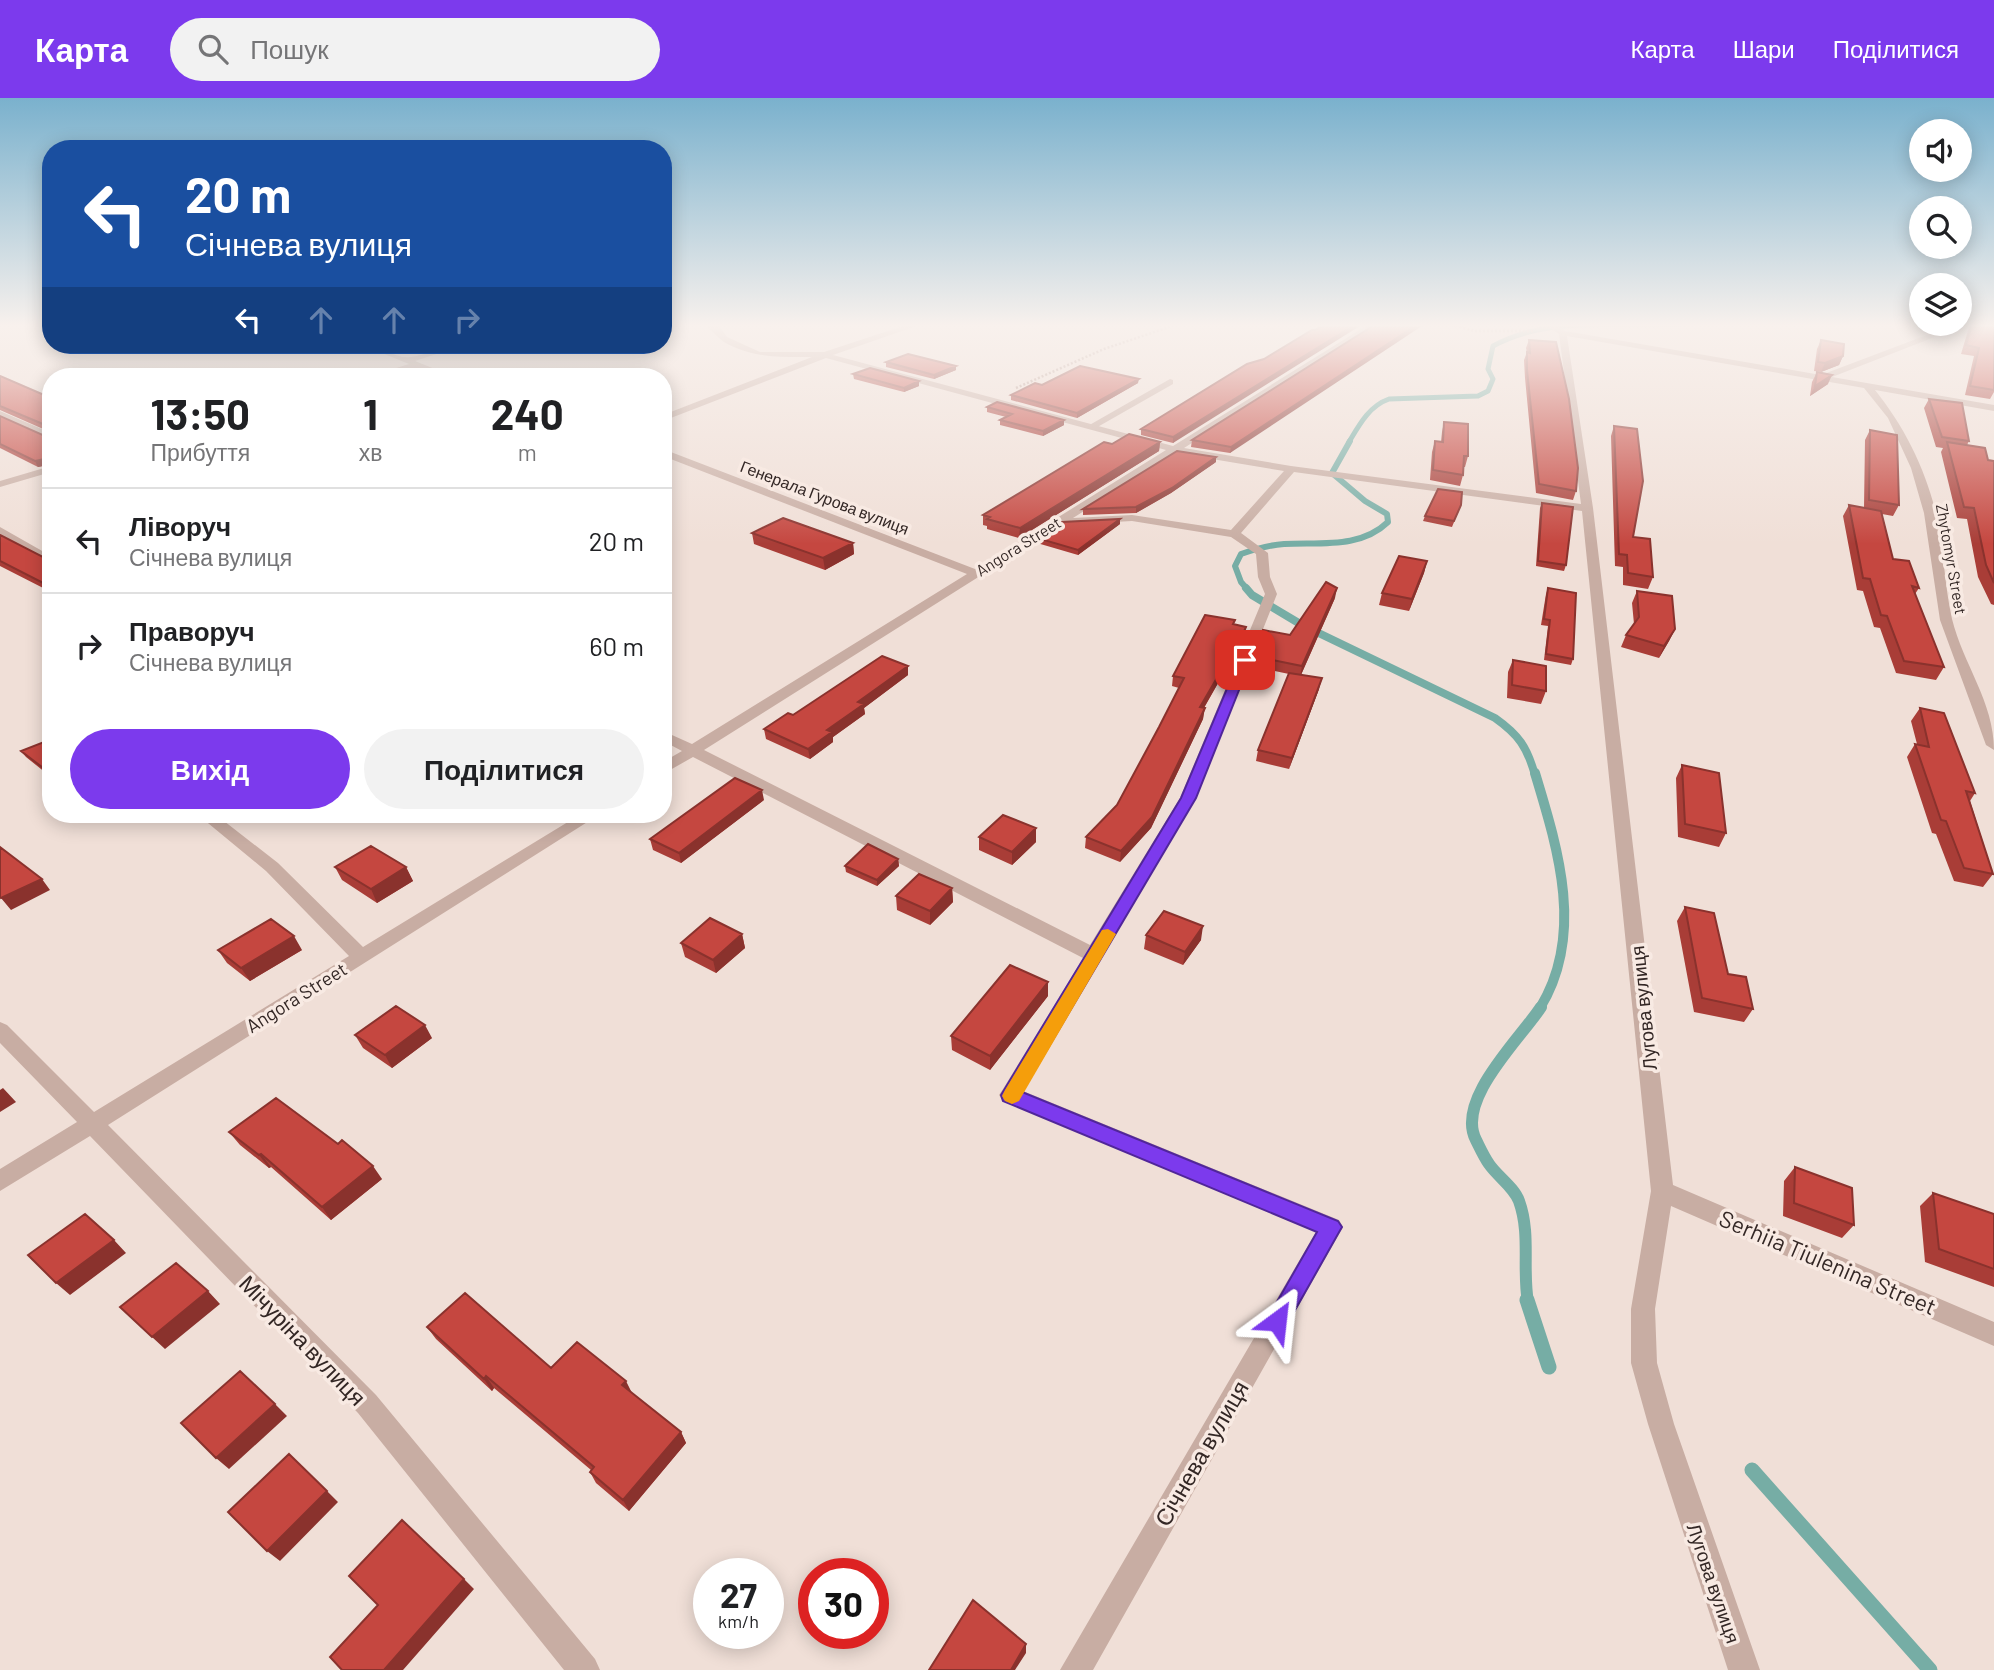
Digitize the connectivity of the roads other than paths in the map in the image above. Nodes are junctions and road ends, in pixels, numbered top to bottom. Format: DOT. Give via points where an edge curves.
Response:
graph roads {
  1 [pos="716,397"];
  2 [pos="979,397"];
  3 [pos="1143,397"];
  4 [pos="1256,397"];
  5 [pos="1568,397"];
  6 [pos="1876,397"];
  7 [pos="1933,397"];
  8 [pos="1994,408"];
  9 [pos="0,414"];
  10 [pos="672,414"];
  11 [pos="1091,427"];
  12 [pos="42,433"];
  13 [pos="1172,449"];
  14 [pos="672,455"];
  15 [pos="1291,469"];
  16 [pos="42,472"];
  17 [pos="0,484"];
  18 [pos="1587,508"];
  19 [pos="1058,522"];
  20 [pos="0,530"];
  21 [pos="1234,534"];
  22 [pos="42,556"];
  23 [pos="976,573"];
  24 [pos="672,740"];
  25 [pos="1994,745"];
  26 [pos="693,751"];
  27 [pos="672,764"];
  28 [pos="216,823"];
  29 [pos="577,823"];
  30 [pos="360,956"];
  31 [pos="1095,957"];
  32 [pos="0,1031"];
  33 [pos="93,1125"];
  34 [pos="0,1181"];
  35 [pos="1662,1191"];
  36 [pos="1994,1334"];
  37 [pos="584,1670"];
  38 [pos="1076,1670"];
  39 [pos="1744,1670"];
  1 -- 10 [label="street"];
  2 -- 11 [label="street"];
  3 -- 11 [label="street"];
  4 -- 13 [label="street, Angora Street"];
  5 -- 18 [label="street, Лугова вулиця"];
  6 -- 25 [label="street, Zhytomyr Street" via="1892,417 1916,468 1930,513 1946,620"];
  7 -- 8 [label="street"];
  9 -- 12 [label="street"];
  11 -- 13 [label="street"];
  13 -- 15 [label="street"];
  13 -- 19 [label="street, Angora Street"];
  14 -- 23 [label="street, Генерала Гурова вулиця"];
  15 -- 18 [label="street"];
  15 -- 21 [label="street"];
  16 -- 17 [label="street"];
  18 -- 35 [label="street, Лугова вулиця"];
  19 -- 21 [label="street" via="1132,518"];
  19 -- 23 [label="street, Angora Street"];
  20 -- 22 [label="street"];
  21 -- 31 [label="street, Січнева вулиця" via="1262,553 1268,604 1188,798"];
  23 -- 26 [label="street, Angora Street"];
  24 -- 26 [label="street"];
  26 -- 27 [label="street, Angora Street"];
  26 -- 31 [label="street"];
  28 -- 30 [label="street" via="272,867"];
  29 -- 30 [label="street, Angora Street"];
  30 -- 33 [label="street, Angora Street"];
  31 -- 38 [label="street, Січнева вулиця" via="1010,1095 1331,1227"];
  32 -- 33 [label="street, Мічуріна вулиця"];
  33 -- 34 [label="street, Angora Street"];
  33 -- 37 [label="street, Мічуріна вулиця" via="367,1404"];
  35 -- 36 [label="street, Serhiia Tiulenina Street"];
  35 -- 39 [label="street, Лугова вулиця" via="1643,1310 1644,1363"];
}
